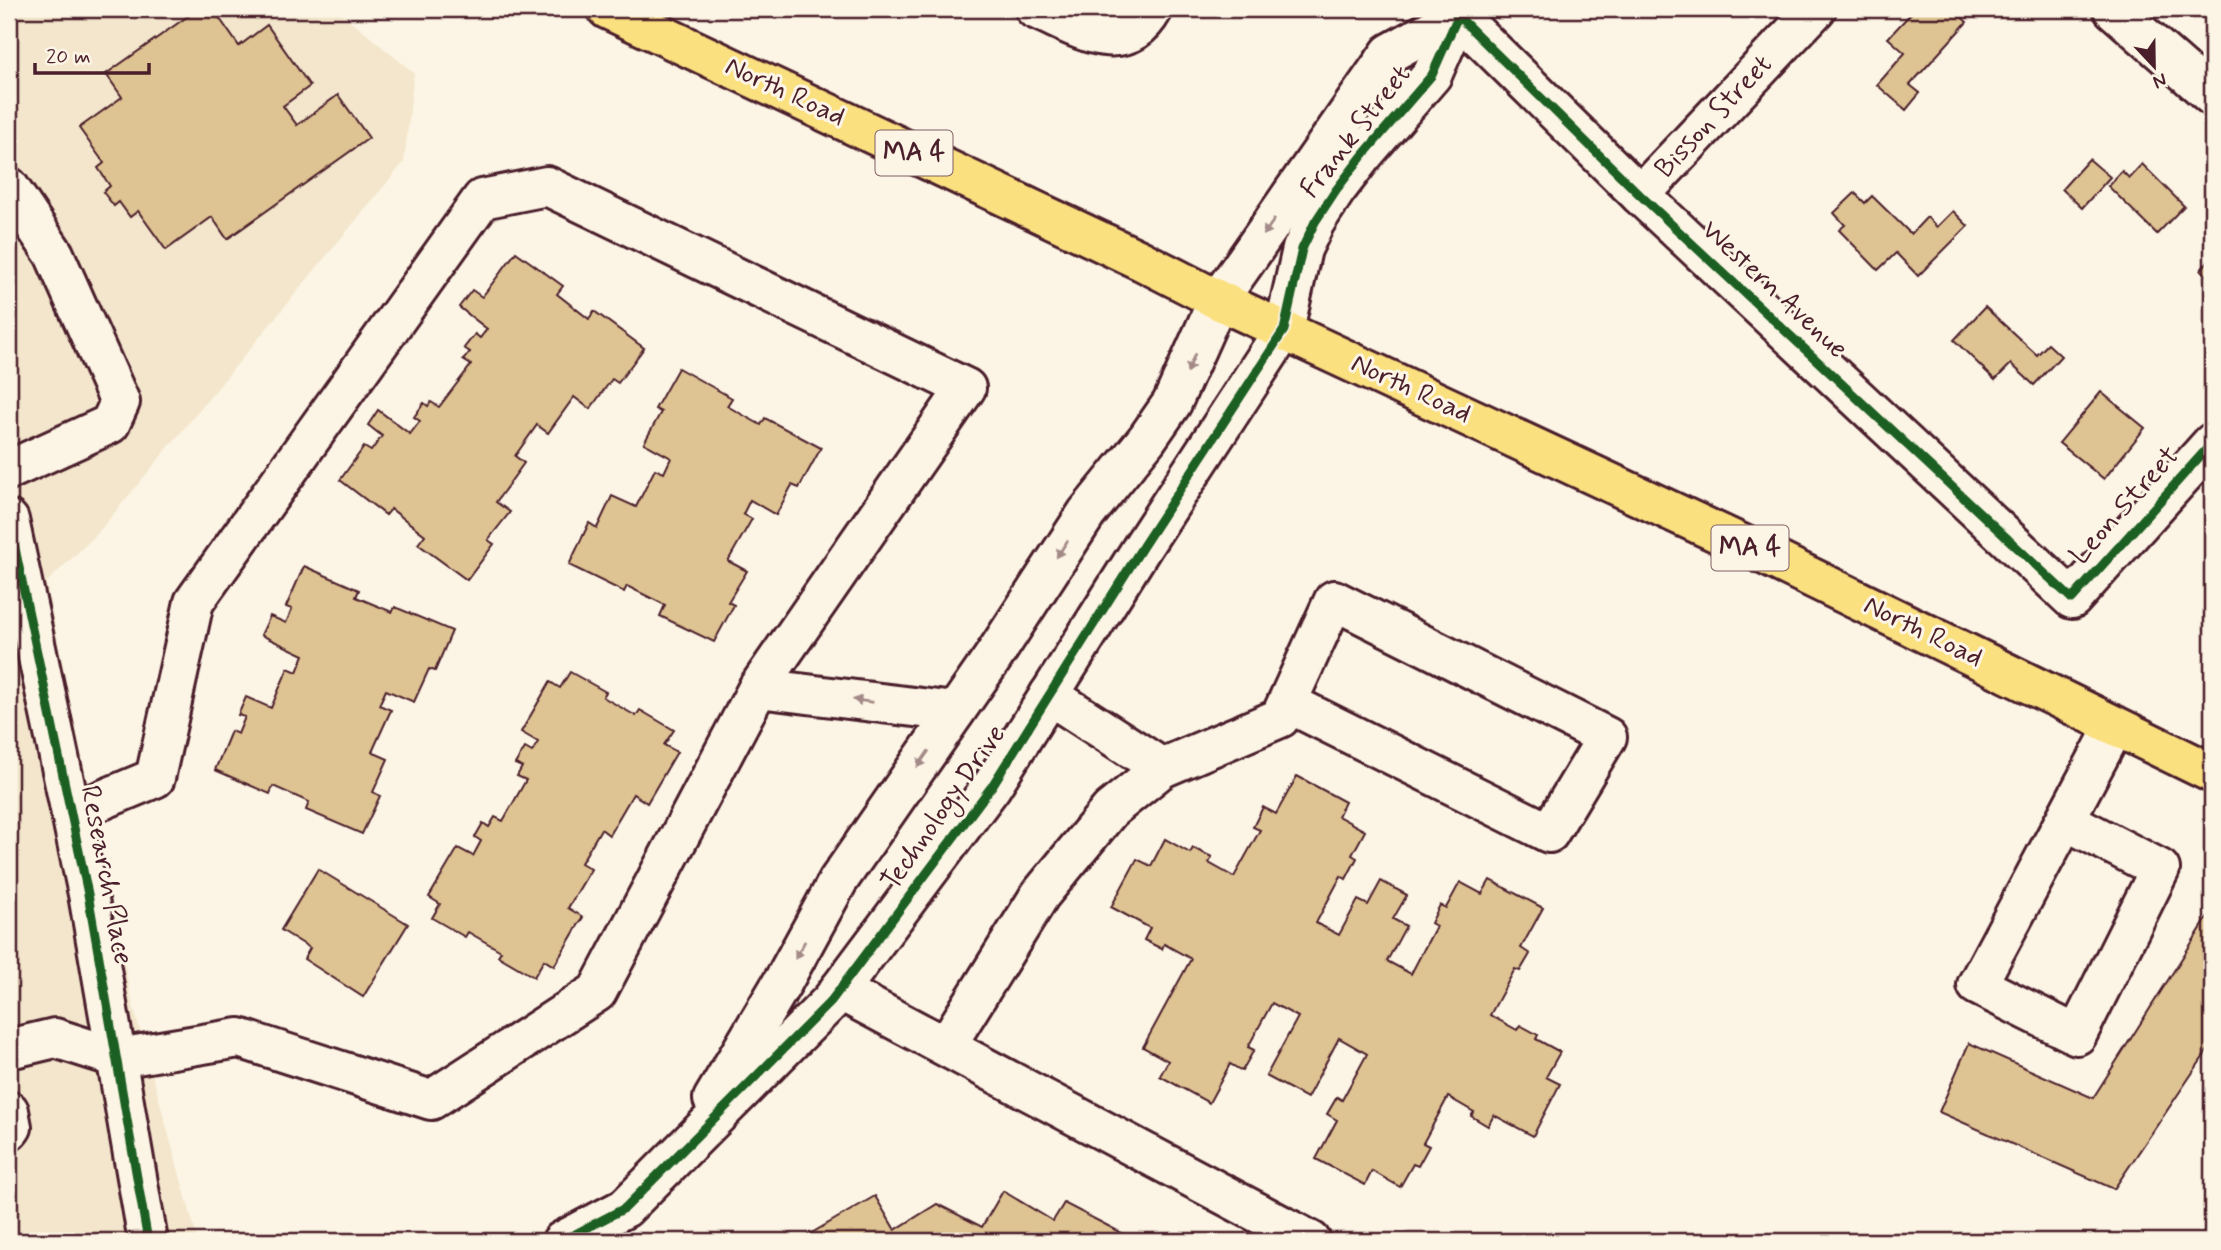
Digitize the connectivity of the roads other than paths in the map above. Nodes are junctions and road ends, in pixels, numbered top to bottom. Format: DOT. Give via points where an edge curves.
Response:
graph roads {
  1 [pos="607,9"];
  2 [pos="1035,9"];
  3 [pos="1153,9"];
  4 [pos="1816,9"];
  5 [pos="2113,9"];
  6 [pos="1459,11"];
  7 [pos="646,16"];
  8 [pos="2212,96"];
  9 [pos="9,187"];
  10 [pos="1640,195"];
  11 [pos="1218,300"];
  12 [pos="1283,330"];
  13 [pos="2212,443"];
  14 [pos="9,470"];
  15 [pos="9,520"];
  16 [pos="16,588"];
  17 [pos="2072,599"];
  18 [pos="758,688"];
  19 [pos="1049,695"];
  20 [pos="1288,703"];
  21 [pos="955,712"];
  22 [pos="2115,726"];
  23 [pos="1162,768"];
  24 [pos="2212,773"];
  25 [pos="71,813"];
  26 [pos="2065,820"];
  27 [pos="839,990"];
  28 [pos="946,1046"];
  29 [pos="9,1049"];
  30 [pos="118,1058"];
  31 [pos="9,1111"];
  32 [pos="9,1131"];
  33 [pos="685,1146"];
  34 [pos="148,1241"];
  35 [pos="562,1241"];
  36 [pos="1311,1241"];
  1 -- 7 [label="main road, North Road / MA 4"];
  2 -- 3 [label="street" via="1103,38 1125,37 1146,23"];
  4 -- 10 [label="street, Bisson Street"];
  5 -- 8 [label="street"];
  6 -- 10 [label="street, Western Avenue"];
  6 -- 11 [label="street, Frank Street, one-way" via="1390,53"];
  6 -- 12 [label="street, Frank Street" via="1432,75 1363,155 1314,222"];
  7 -- 11 [label="main road, North Road / MA 4"];
  9 -- 14 [label="street" via="54,254 120,402 110,424"];
  10 -- 17 [label="street, Western Avenue"];
  11 -- 12 [label="main road, North Road / MA 4"];
  11 -- 21 [label="street, Technology Drive, one-way" via="1172,403 1087,513"];
  12 -- 19 [label="street, Technology Drive"];
  12 -- 22 [label="main road, North Road / MA 4" via="1762,553"];
  13 -- 17 [label="street, Leon Street"];
  15 -- 16 [label="street, Research Place"];
  16 -- 25 [label="street, Research Place"];
  21 -- 18 [label="street, one-way"];
  18 -- 25 [label="street" via="966,388 547,186 482,199 194,602 156,778"];
  18 -- 30 [label="street" via="597,992 431,1100 239,1038"];
  19 -- 23 [label="street"];
  19 -- 27 [label="street, Technology Drive" via="992,786"];
  20 -- 20 [label="street" via="1334,600 1607,737 1549,833"];
  20 -- 23 [label="street" via="1280,718"];
  21 -- 33 [label="street, Technology Drive, one-way" via="838,881"];
  22 -- 24 [label="main road, North Road / MA 4"];
  22 -- 26 [label="street"];
  23 -- 28 [label="street" via="1110,810 1040,895"];
  25 -- 30 [label="street, Research Place"];
  26 -- 26 [label="street" via="1977,985 2077,1035 2160,869"];
  27 -- 28 [label="street"];
  27 -- 33 [label="street, Technology Drive"];
  28 -- 36 [label="street"];
  29 -- 30 [label="street" via="55,1038"];
  30 -- 34 [label="street, Research Place"];
  31 -- 32 [label="street"];
  33 -- 35 [label="street, Technology Drive" via="625,1208"];
}
